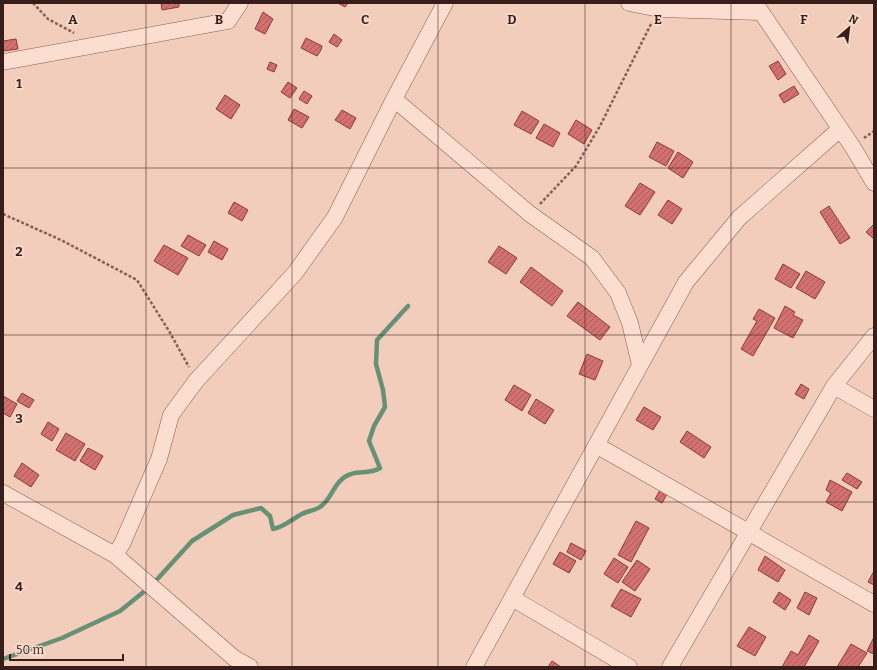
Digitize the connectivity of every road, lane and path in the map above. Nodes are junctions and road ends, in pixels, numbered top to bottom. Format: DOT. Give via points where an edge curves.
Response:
graph roads {
  1 [pos="34,3"];
  2 [pos="240,3"];
  3 [pos="445,3"];
  4 [pos="629,3"];
  5 [pos="758,8"];
  6 [pos="659,9"];
  7 [pos="98,45"];
  8 [pos="3,62"];
  9 [pos="394,99"];
  10 [pos="840,129"];
  11 [pos="874,182"];
  12 [pos="3,214"];
  13 [pos="530,214"];
  14 [pos="874,336"];
  15 [pos="640,365"];
  16 [pos="196,381"];
  17 [pos="834,386"];
  18 [pos="874,410"];
  19 [pos="596,445"];
  20 [pos="3,493"];
  21 [pos="749,532"];
  22 [pos="114,554"];
  23 [pos="512,598"];
  24 [pos="874,604"];
  25 [pos="231,662"];
  26 [pos="250,667"];
  27 [pos="474,667"];
  28 [pos="629,667"];
  29 [pos="670,667"];
  1 -- 7 [label="path" via="48,19"];
  2 -- 7 [label="street" via="228,21"];
  3 -- 9 [label="street"];
  4 -- 6 [label="street"];
  5 -- 6 [label="street"];
  5 -- 10 [label="street"];
  6 -- 13 [label="path" via="600,126 576,166"];
  7 -- 8 [label="street"];
  9 -- 13 [label="street"];
  9 -- 16 [label="street" via="335,217 295,273"];
  10 -- 11 [label="street"];
  10 -- 15 [label="street" via="739,218 686,282"];
  12 -- 16 [label="path" via="61,240 136,280 169,331"];
  13 -- 15 [label="street" via="592,258 618,293 630,323"];
  14 -- 17 [label="street"];
  15 -- 19 [label="street"];
  16 -- 22 [label="street" via="171,415 159,460 122,544"];
  17 -- 18 [label="street"];
  17 -- 21 [label="street"];
  19 -- 21 [label="street"];
  19 -- 23 [label="street"];
  20 -- 22 [label="street"];
  21 -- 24 [label="street"];
  21 -- 29 [label="street"];
  22 -- 25 [label="street"];
  23 -- 27 [label="street"];
  23 -- 28 [label="street"];
  25 -- 26 [label="street"];
}
